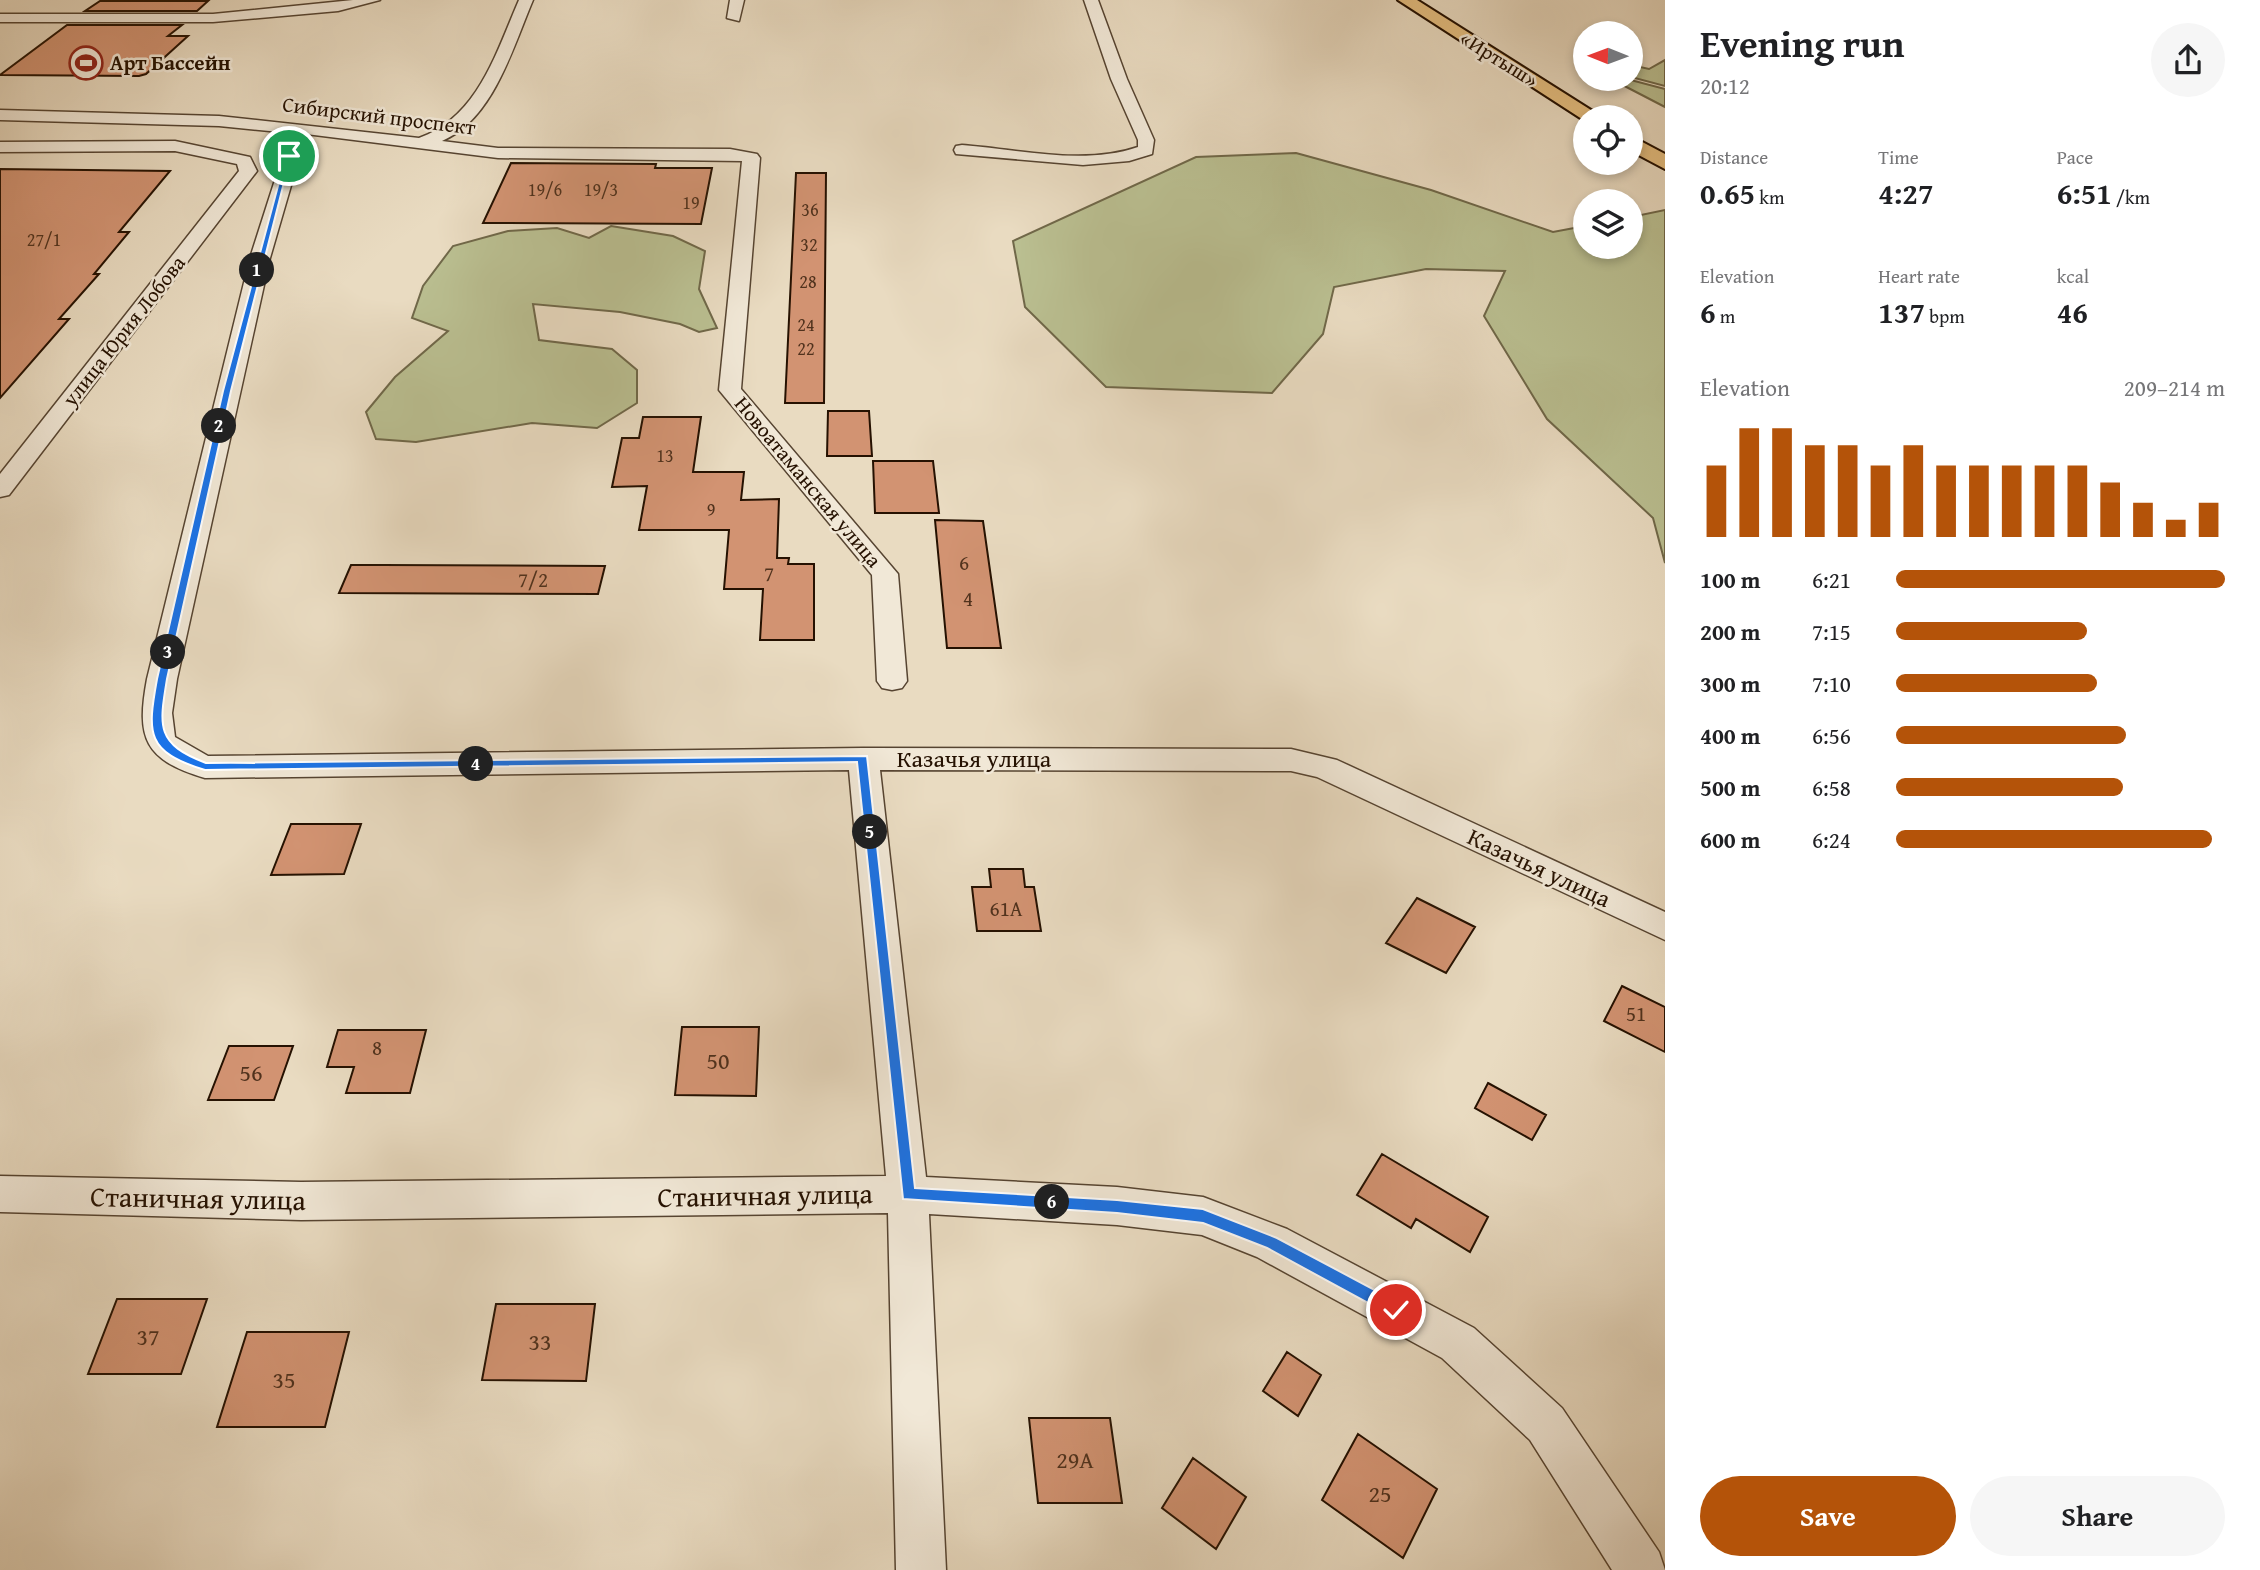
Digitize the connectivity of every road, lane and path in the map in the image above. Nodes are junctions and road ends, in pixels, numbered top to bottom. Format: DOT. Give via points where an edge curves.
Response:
graph roads {
  1 [pos="526,0"];
  2 [pos="737,0"];
  3 [pos="1091,0"];
  4 [pos="1406,0"];
  5 [pos="371,1"];
  6 [pos="0,18"];
  7 [pos="734,18"];
  8 [pos="1573,105"];
  9 [pos="0,115"];
  10 [pos="299,129"];
  11 [pos="420,143"];
  12 [pos="0,147"];
  13 [pos="1643,149"];
  14 [pos="962,150"];
  15 [pos="751,158"];
  16 [pos="1665,163"];
  17 [pos="0,490"];
  18 [pos="892,681"];
  19 [pos="863,759"];
  20 [pos="1665,927"];
  21 [pos="0,1194"];
  22 [pos="908,1194"];
  23 [pos="920,1570"];
  24 [pos="1641,1570"];
  1 -- 11 [label="street" via="466,116 452,130"];
  2 -- 7 [label="street"];
  3 -- 14 [label="street" via="1146,150 1110,159"];
  4 -- 8 [label="highway, «Иртыш»"];
  5 -- 6 [label="street" via="213,18"];
  9 -- 10 [label="street, Сибирский проспект" via="189,120"];
  10 -- 11 [label="street, Сибирский проспект"];
  10 -- 19 [label="street, Казачья улица" via="227,391 156,715 159,738 176,756 205,766"];
  11 -- 15 [label="street, Сибирский проспект" via="498,153 730,154"];
  12 -- 17 [label="street, улица Юрия Лобова" via="186,147 244,162 248,171"];
  13 -- 16 [label="highway"];
  15 -- 18 [label="street, Новоатаманская улица" via="730,390 885,574"];
  19 -- 20 [label="street, Казачья улица" via="1303,763 1326,768"];
  19 -- 22 [label="street"];
  21 -- 22 [label="street, Станичная улица" via="301,1201"];
  22 -- 23 [label="street"];
  22 -- 24 [label="street, Станичная улица" via="1117,1206 1203,1216 1272,1243 1458,1343 1546,1424"];
}
